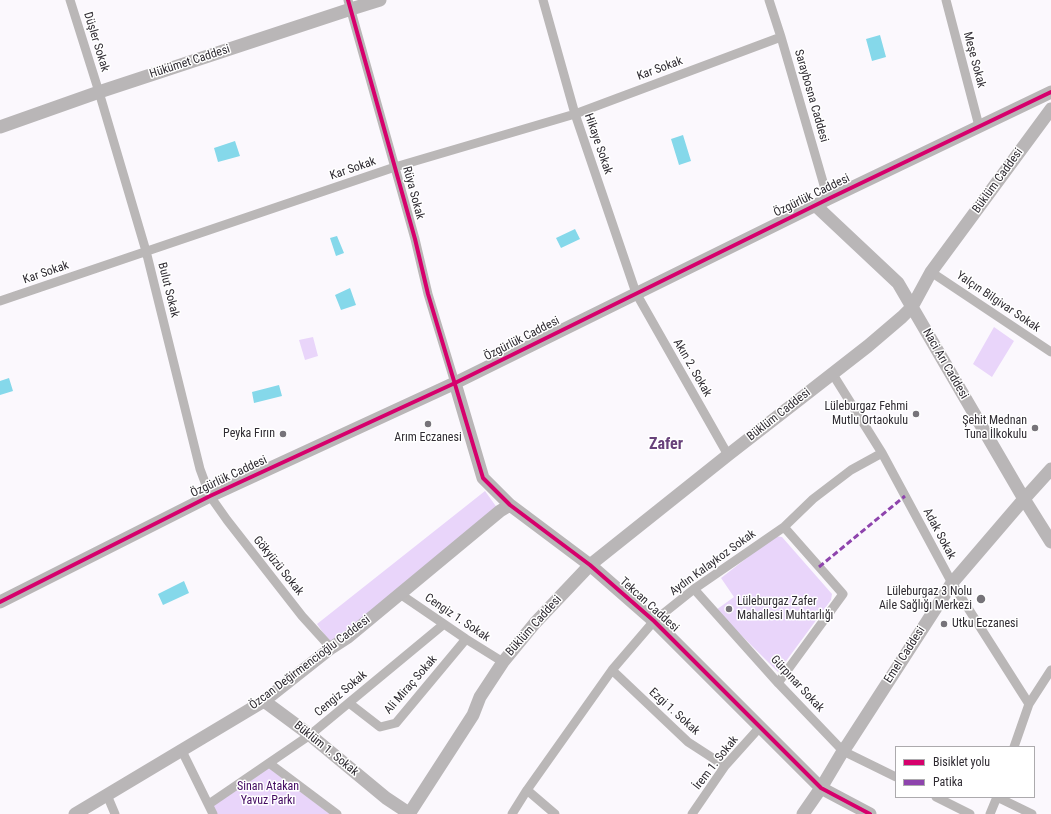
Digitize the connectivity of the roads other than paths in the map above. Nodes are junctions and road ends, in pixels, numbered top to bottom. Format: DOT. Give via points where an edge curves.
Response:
graph roads {
  1 [pos="70,0"];
  2 [pos="380,0"];
  3 [pos="543,0"];
  4 [pos="769,0"];
  5 [pos="946,0"];
  6 [pos="350,4"];
  7 [pos="781,37"];
  8 [pos="99,92"];
  9 [pos="1051,92"];
  10 [pos="1051,109"];
  11 [pos="575,114"];
  12 [pos="979,126"];
  13 [pos="0,127"];
  14 [pos="395,167"];
  15 [pos="828,198"];
  16 [pos="815,205"];
  17 [pos="146,251"];
  18 [pos="931,272"];
  19 [pos="636,293"];
  20 [pos="0,301"];
  21 [pos="912,307"];
  22 [pos="1051,352"];
  23 [pos="832,373"];
  24 [pos="455,384"];
  25 [pos="882,453"];
  26 [pos="728,455"];
  27 [pos="1051,469"];
  28 [pos="210,496"];
  29 [pos="1024,499"];
  30 [pos="510,505"];
  31 [pos="784,527"];
  32 [pos="1051,542"];
  33 [pos="590,565"];
  34 [pos="952,583"];
  35 [pos="694,590"];
  36 [pos="400,594"];
  37 [pos="0,602"];
  38 [pos="654,621"];
  39 [pos="444,624"];
  40 [pos="466,639"];
  41 [pos="331,648"];
  42 [pos="502,662"];
  43 [pos="612,670"];
  44 [pos="1051,670"];
  45 [pos="778,683"];
  46 [pos="264,701"];
  47 [pos="349,703"];
  48 [pos="1029,704"];
  49 [pos="760,727"];
  50 [pos="310,735"];
  51 [pos="1014,746"];
  52 [pos="181,750"];
  53 [pos="843,751"];
  54 [pos="269,763"];
  55 [pos="725,766"];
  56 [pos="895,777"];
  57 [pos="821,788"];
  58 [pos="527,790"];
  59 [pos="107,795"];
  60 [pos="938,798"];
  61 [pos="997,798"];
  62 [pos="999,798"];
  63 [pos="209,804"];
  64 [pos="404,813"];
  65 [pos="75,814"];
  66 [pos="115,814"];
  67 [pos="213,814"];
  68 [pos="337,814"];
  69 [pos="512,814"];
  70 [pos="555,814"];
  71 [pos="692,814"];
  72 [pos="803,814"];
  73 [pos="870,814"];
  74 [pos="970,814"];
  75 [pos="990,814"];
  76 [pos="1032,814"];
  1 -- 8 [label="street, Düşler Sokak"];
  2 -- 6 [label="street, Hükümet Caddesi"];
  3 -- 11 [label="street, Hikaye Sokak"];
  4 -- 7 [label="street, Saraybosna Caddesi"];
  5 -- 12 [label="street, Meşe Sokak"];
  6 -- 8 [label="street, Hükümet Caddesi"];
  6 -- 14 [label="street, Rüya Sokak"];
  7 -- 11 [label="street, Kar Sokak"];
  7 -- 15 [label="street, Saraybosna Caddesi"];
  8 -- 13 [label="street, Hükümet Caddesi"];
  8 -- 17 [label="street, Bulut Sokak"];
  9 -- 12 [label="street, Özgürlük Caddesi"];
  10 -- 18 [label="street, Büklüm Caddesi"];
  11 -- 14 [label="street, Kar Sokak"];
  11 -- 19 [label="street, Hikaye Sokak"];
  12 -- 15 [label="street, Özgürlük Caddesi"];
  14 -- 17 [label="street, Kar Sokak"];
  14 -- 24 [label="street, Rüya Sokak" via="428,294"];
  15 -- 16 [label="street, Özgürlük Caddesi"];
  16 -- 19 [label="street, Özgürlük Caddesi"];
  16 -- 21 [label="street, Naci Arı Caddesi" via="898,283"];
  17 -- 20 [label="street, Kar Sokak"];
  17 -- 28 [label="street, Bulut Sokak" via="200,469"];
  18 -- 21 [label="street, Büklüm Caddesi"];
  18 -- 22 [label="street, Yalçın Bilgivar Sokak"];
  19 -- 24 [label="street, Özgürlük Caddesi"];
  19 -- 26 [label="street, Akın 2. Sokak"];
  21 -- 23 [label="street, Büklüm Caddesi" via="868,346"];
  21 -- 29 [label="street, Naci Arı Caddesi"];
  23 -- 25 [label="street, Adak Sokak"];
  23 -- 26 [label="street, Büklüm Caddesi"];
  24 -- 28 [label="street, Özgürlük Caddesi"];
  24 -- 30 [label="street, Tekcan Caddesi" via="483,478"];
  25 -- 31 [label="street, Aydın Kalaykoz Sokak" via="851,470 813,499"];
  25 -- 34 [label="street, Adak Sokak"];
  26 -- 33 [label="street, Büklüm Caddesi"];
  27 -- 29 [label="street, Emel Caddesi"];
  28 -- 37 [label="street, Özgürlük Caddesi"];
  28 -- 41 [label="street, Gökyüzü Sokak" via="302,616"];
  29 -- 32 [label="street, Naci Arı Caddesi"];
  29 -- 34 [label="street, Emel Caddesi"];
  30 -- 33 [label="street, Tekcan Caddesi"];
  30 -- 36 [label="street, Özcan Değirmencioğlu Caddesi"];
  31 -- 35 [label="street, Aydın Kalaykoz Sokak"];
  31 -- 45 [label="street" via="843,594"];
  33 -- 38 [label="street, Tekcan Caddesi"];
  33 -- 42 [label="street, Büklüm Caddesi"];
  34 -- 48 [label="street, Adak Sokak"];
  34 -- 53 [label="street, Emel Caddesi"];
  35 -- 38 [label="street, Aydın Kalaykoz Sokak"];
  35 -- 45 [label="street, Gürpınar Sokak"];
  36 -- 39 [label="street, Cengiz 1. Sokak"];
  36 -- 41 [label="street, Özcan Değirmencioğlu Caddesi"];
  38 -- 43 [label="street, Aydın Kalaykoz Sokak"];
  38 -- 49 [label="street, Tekcan Caddesi"];
  39 -- 40 [label="street, Cengiz 1. Sokak"];
  39 -- 47 [label="street, Cengiz Sokak"];
  40 -- 42 [label="street, Cengiz 1. Sokak"];
  40 -- 47 [label="street, Ali Miraç Sokak" via="396,724 380,727"];
  41 -- 46 [label="street, Özcan Değirmencioğlu Caddesi"];
  42 -- 64 [label="street, Büklüm Caddesi" via="480,697 462,715"];
  43 -- 55 [label="street, Ezgi 1. Sokak" via="688,742"];
  43 -- 58 [label="street, Aydın Kalaykoz Sokak"];
  44 -- 48 [label="street"];
  45 -- 53 [label="street, Gürpınar Sokak"];
  46 -- 50 [label="street, Büklüm 1. Sokak"];
  46 -- 52 [label="street, Özcan Değirmencioğlu Caddesi"];
  47 -- 50 [label="street, Cengiz Sokak"];
  48 -- 51 [label="street"];
  49 -- 55 [label="street, İrem 1. Sokak"];
  49 -- 57 [label="street, Tekcan Caddesi"];
  50 -- 54 [label="street, Cengiz Sokak"];
  50 -- 64 [label="street, Büklüm 1. Sokak"];
  52 -- 59 [label="street, Özcan Değirmencioğlu Caddesi"];
  52 -- 63 [label="street"];
  53 -- 56 [label="street, Gürpınar Sokak"];
  53 -- 57 [label="street, Emel Caddesi"];
  54 -- 63 [label="street, Cengiz Sokak"];
  54 -- 68 [label="street"];
  55 -- 71 [label="street, İrem 1. Sokak"];
  57 -- 72 [label="street, Emel Caddesi"];
  57 -- 73 [label="street, Tekcan Caddesi"];
  58 -- 69 [label="street, Aydın Kalaykoz Sokak"];
  58 -- 70 [label="street"];
  59 -- 65 [label="street, Özcan Değirmencioğlu Caddesi"];
  59 -- 66 [label="street"];
  60 -- 74 [label="street"];
  61 -- 75 [label="street"];
  62 -- 76 [label="street"];
  63 -- 67 [label="street"];
}
